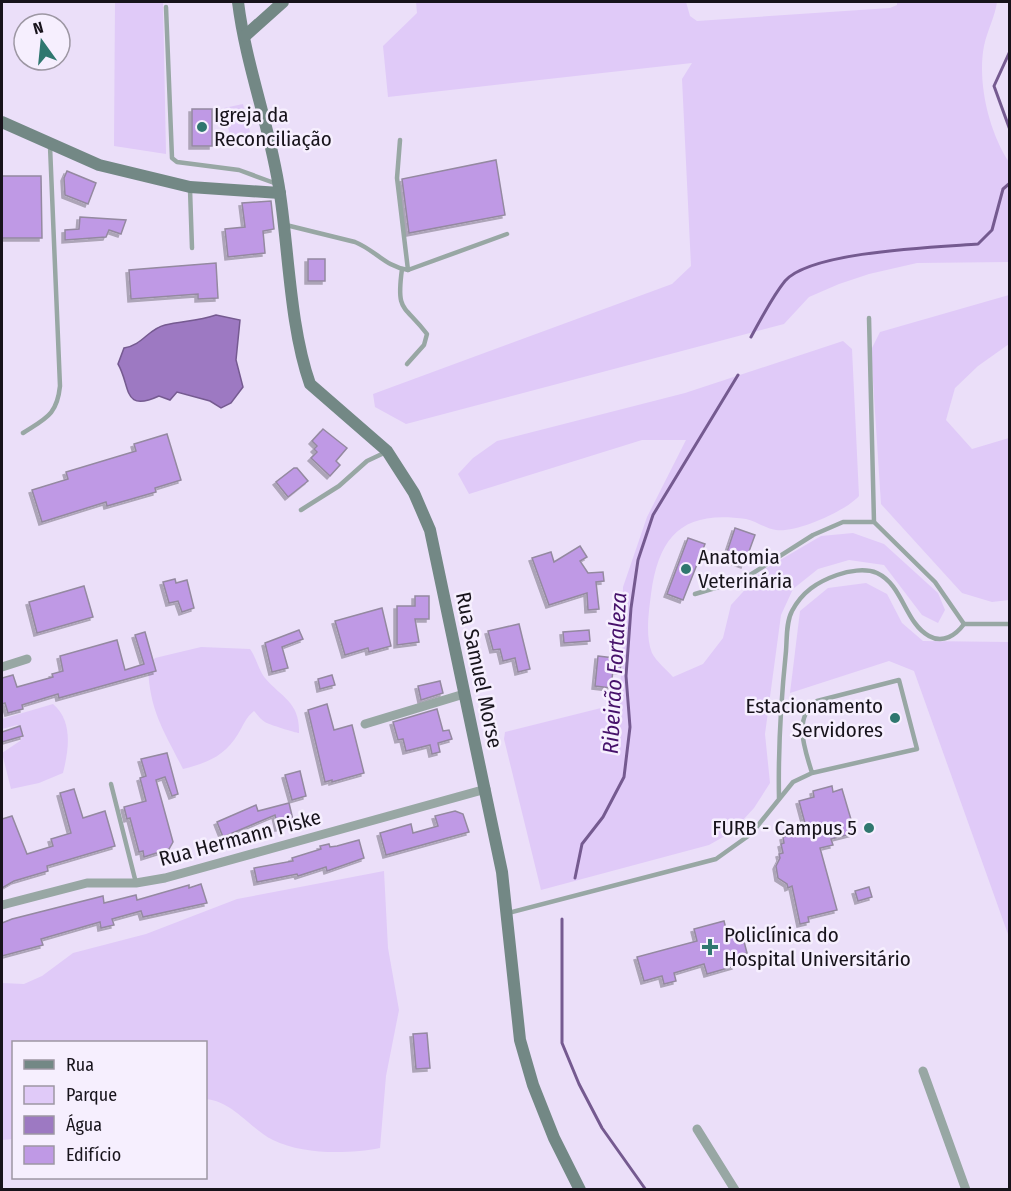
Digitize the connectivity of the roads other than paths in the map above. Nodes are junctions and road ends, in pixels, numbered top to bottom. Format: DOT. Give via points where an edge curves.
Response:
graph roads {
  1 [pos="238,2"];
  2 [pos="283,2"];
  3 [pos="166,7"];
  4 [pos="245,36"];
  5 [pos="2,122"];
  6 [pos="400,140"];
  7 [pos="49,143"];
  8 [pos="190,187"];
  9 [pos="279,189"];
  10 [pos="283,224"];
  11 [pos="507,234"];
  12 [pos="192,248"];
  13 [pos="402,269"];
  14 [pos="408,270"];
  15 [pos="869,318"];
  16 [pos="407,364"];
  17 [pos="23,433"];
  18 [pos="387,451"];
  19 [pos="301,510"];
  20 [pos="874,522"];
  21 [pos="695,594"];
  22 [pos="964,624"];
  23 [pos="1010,624"];
  24 [pos="27,659"];
  25 [pos="2,667"];
  26 [pos="464,694"];
  27 [pos="365,724"];
  28 [pos="812,774"];
  29 [pos="111,784"];
  30 [pos="486,789"];
  31 [pos="779,798"];
  32 [pos="136,883"];
  33 [pos="2,905"];
  34 [pos="508,913"];
  35 [pos="923,1071"];
  36 [pos="697,1129"];
  37 [pos="580,1190"];
  38 [pos="735,1190"];
  39 [pos="966,1190"];
  1 -- 4 [label="street, Rua Samuel Morse"];
  2 -- 4 [label="street"];
  3 -- 9 [label="lane" via="172,158 177,162 239,170"];
  4 -- 9 [label="street, Rua Samuel Morse"];
  5 -- 7 [label="street"];
  6 -- 14 [label="lane" via="398,178"];
  7 -- 8 [label="street" via="99,165"];
  7 -- 17 [label="lane" via="60,386 58,404 50,415"];
  8 -- 9 [label="street"];
  8 -- 12 [label="lane"];
  9 -- 10 [label="street, Rua Samuel Morse"];
  10 -- 13 [label="lane" via="355,242 380,260"];
  10 -- 18 [label="street, Rua Samuel Morse" via="310,384"];
  11 -- 14 [label="lane"];
  13 -- 14 [label="lane"];
  13 -- 16 [label="lane" via="399,290 404,311 427,334 424,345"];
  15 -- 20 [label="lane"];
  18 -- 19 [label="lane" via="367,460 339,486"];
  18 -- 26 [label="street, Rua Samuel Morse" via="414,493 430,530"];
  20 -- 21 [label="lane" via="843,522 813,535 741,580"];
  20 -- 22 [label="lane" via="935,582"];
  22 -- 23 [label="lane"];
  22 -- 31 [label="lane" via="956,635 943,639 929,636 892,585 877,573 850,570 820,580 803,594 791,613 787,636 778,744"];
  24 -- 25 [label="street"];
  26 -- 27 [label="street"];
  26 -- 30 [label="street, Rua Samuel Morse"];
  28 -- 28 [label="lane" via="917,749 899,680 817,701 807,708 802,729"];
  28 -- 31 [label="lane" via="793,782"];
  29 -- 32 [label="lane"];
  30 -- 32 [label="street, Rua Hermann Piske"];
  30 -- 34 [label="street, Rua Samuel Morse"];
  31 -- 34 [label="lane" via="751,834 716,860"];
  32 -- 33 [label="street, Rua Hermann Piske" via="87,883"];
  34 -- 37 [label="street, Rua Samuel Morse" via="520,1040 554,1138"];
  35 -- 39 [label="street"];
  36 -- 38 [label="street"];
}
